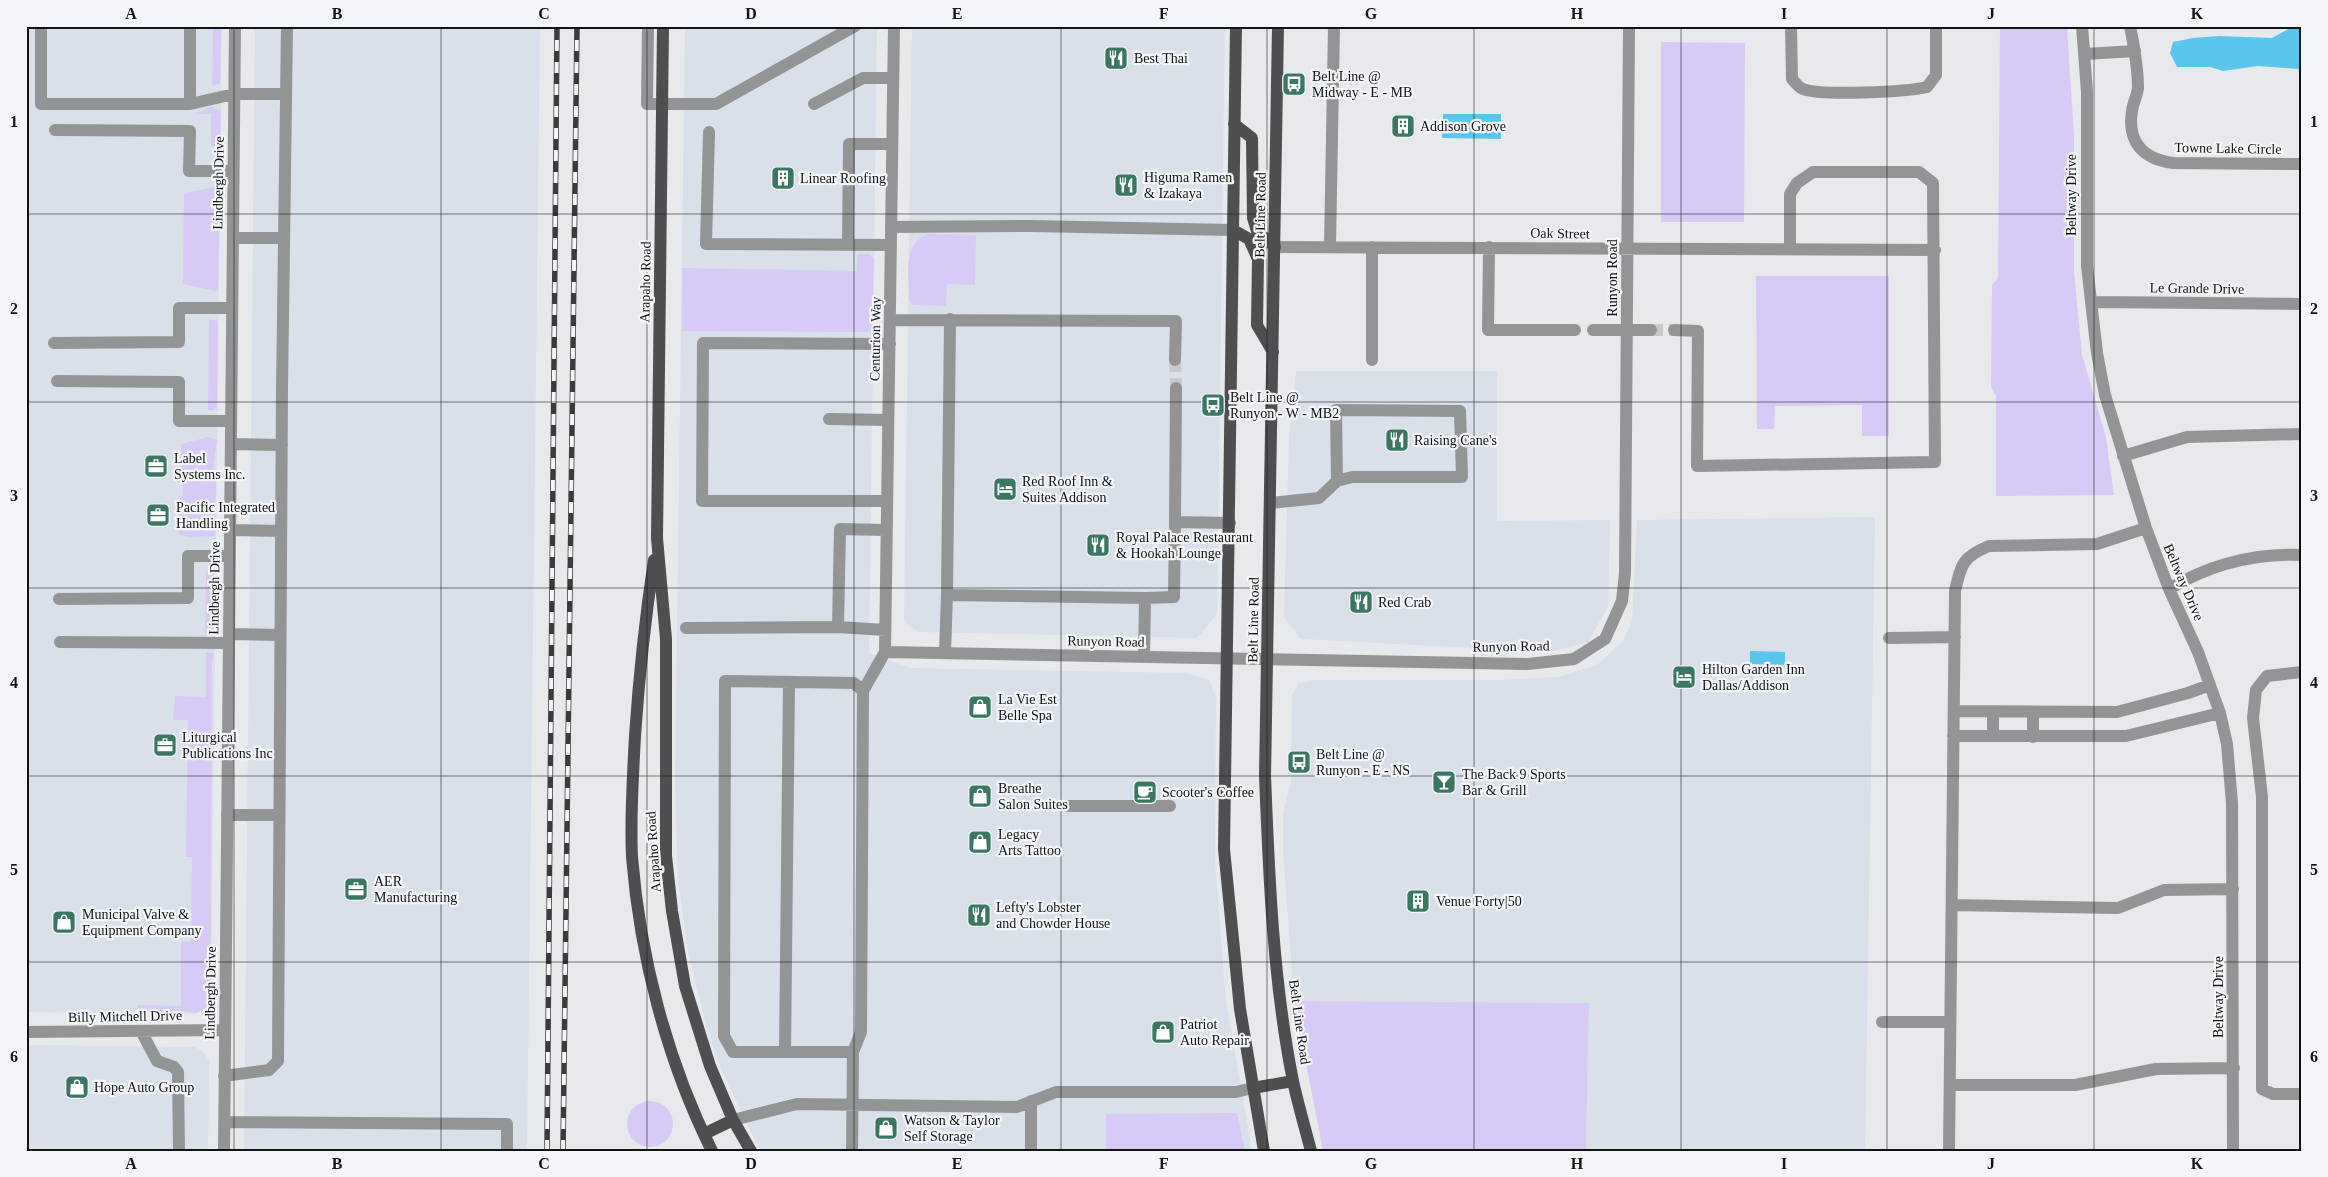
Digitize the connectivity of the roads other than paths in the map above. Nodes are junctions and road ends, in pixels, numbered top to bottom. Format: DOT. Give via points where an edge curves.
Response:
graph roads {
  1 [pos="41,26"];
  2 [pos="190,26"];
  3 [pos="235,26"];
  4 [pos="287,26"];
  5 [pos="648,26"];
  6 [pos="663,26"];
  7 [pos="855,26"];
  8 [pos="894,26"];
  9 [pos="1236,26"];
  10 [pos="1278,26"];
  11 [pos="1334,26"];
  12 [pos="1629,26"];
  13 [pos="1790,26"];
  14 [pos="1936,26"];
  15 [pos="2082,26"];
  16 [pos="2130,26"];
  17 [pos="2135,51"];
  18 [pos="2085,54"];
  19 [pos="893,78"];
  20 [pos="234,94"];
  21 [pos="286,94"];
  22 [pos="190,104"];
  23 [pos="814,104"];
  24 [pos="1234,124"];
  25 [pos="55,130"];
  26 [pos="709,132"];
  27 [pos="892,144"];
  28 [pos="2302,164"];
  29 [pos="233,171"];
  30 [pos="891,227"];
  31 [pos="1233,230"];
  32 [pos="233,238"];
  33 [pos="284,238"];
  34 [pos="848,245"];
  35 [pos="891,245"];
  36 [pos="1275,247"];
  37 [pos="1330,247"];
  38 [pos="1372,247"];
  39 [pos="1488,247"];
  40 [pos="1627,249"];
  41 [pos="1790,249"];
  42 [pos="1935,250"];
  43 [pos="2091,302"];
  44 [pos="2302,304"];
  45 [pos="232,308"];
  46 [pos="950,319"];
  47 [pos="890,320"];
  48 [pos="1575,330"];
  49 [pos="1593,330"];
  50 [pos="1627,330"];
  51 [pos="1651,330"];
  52 [pos="1674,330"];
  53 [pos="54,343"];
  54 [pos="890,344"];
  55 [pos="1273,352"];
  56 [pos="1175,360"];
  57 [pos="1372,360"];
  58 [pos="57,381"];
  59 [pos="1176,388"];
  60 [pos="231,420"];
  61 [pos="829,420"];
  62 [pos="888,420"];
  63 [pos="2302,434"];
  64 [pos="231,444"];
  65 [pos="282,445"];
  66 [pos="2123,456"];
  67 [pos="1337,481"];
  68 [pos="887,501"];
  69 [pos="1270,503"];
  70 [pos="1175,522"];
  71 [pos="1230,523"];
  72 [pos="2146,528"];
  73 [pos="230,530"];
  74 [pos="886,530"];
  75 [pos="281,531"];
  76 [pos="657,538"];
  77 [pos="2302,555"];
  78 [pos="230,556"];
  79 [pos="2168,589"];
  80 [pos="947,595"];
  81 [pos="1145,598"];
  82 [pos="59,599"];
  83 [pos="838,627"];
  84 [pos="686,628"];
  85 [pos="885,630"];
  86 [pos="280,634"];
  87 [pos="1955,637"];
  88 [pos="229,638"];
  89 [pos="1890,638"];
  90 [pos="60,642"];
  91 [pos="885,652"];
  92 [pos="945,654"];
  93 [pos="1144,657"];
  94 [pos="1228,657"];
  95 [pos="1268,658"];
  96 [pos="2302,672"];
  97 [pos="789,682"];
  98 [pos="2210,685"];
  99 [pos="863,691"];
  100 [pos="1954,711"];
  101 [pos="1993,712"];
  102 [pos="2033,712"];
  103 [pos="2220,713"];
  104 [pos="1954,736"];
  105 [pos="1993,736"];
  106 [pos="2033,737"];
  107 [pos="1068,806"];
  108 [pos="1170,806"];
  109 [pos="227,814"];
  110 [pos="279,815"];
  111 [pos="2233,890"];
  112 [pos="1952,905"];
  113 [pos="1882,1022"];
  114 [pos="1950,1022"];
  115 [pos="225,1030"];
  116 [pos="141,1031"];
  117 [pos="26,1032"];
  118 [pos="785,1052"];
  119 [pos="853,1052"];
  120 [pos="2234,1068"];
  121 [pos="224,1076"];
  122 [pos="1293,1082"];
  123 [pos="1950,1085"];
  124 [pos="1253,1088"];
  125 [pos="2302,1094"];
  126 [pos="1031,1101"];
  127 [pos="851,1105"];
  128 [pos="733,1120"];
  129 [pos="224,1122"];
  130 [pos="704,1134"];
  131 [pos="179,1151"];
  132 [pos="224,1151"];
  133 [pos="507,1151"];
  134 [pos="712,1151"];
  135 [pos="751,1151"];
  136 [pos="852,1151"];
  137 [pos="1030,1151"];
  138 [pos="1264,1151"];
  139 [pos="1311,1151"];
  140 [pos="1949,1151"];
  141 [pos="2232,1151"];
  1 -- 22 [label="street" via="41,104"];
  2 -- 22 [label="street"];
  3 -- 20 [label="street, Lindbergh Drive"];
  4 -- 21 [label="street"];
  5 -- 7 [label="street" via="647,104 716,104"];
  6 -- 76 [label="main road, Arapaho Road"];
  8 -- 19 [label="street, Centurion Way"];
  9 -- 24 [label="main road, Belt Line Road"];
  10 -- 36 [label="main road, Belt Line Road"];
  11 -- 37 [label="street"];
  12 -- 40 [label="street, Runyon Road"];
  13 -- 14 [label="street" via="1792,79 1802,89 1910,91 1927,88 1936,75"];
  15 -- 18 [label="street, Beltway Drive"];
  16 -- 17 [label="street, Towne Lake Circle"];
  17 -- 18 [label="street"];
  17 -- 28 [label="street, Towne Lake Circle" via="2138,90 2130,122 2134,140 2142,152 2156,161 2173,163"];
  18 -- 43 [label="street, Beltway Drive" via="2086,247"];
  19 -- 23 [label="street" via="863,78"];
  19 -- 27 [label="street, Centurion Way"];
  20 -- 21 [label="street"];
  20 -- 22 [label="street"];
  20 -- 29 [label="street, Lindbergh Drive"];
  21 -- 33 [label="street"];
  24 -- 31 [label="main road, Belt Line Road"];
  24 -- 36 [label="main road" via="1252,138 1254,218 1258,231"];
  25 -- 29 [label="street" via="190,130 189,171"];
  26 -- 34 [label="street" via="706,244"];
  27 -- 30 [label="street, Centurion Way"];
  27 -- 34 [label="street" via="849,144"];
  29 -- 32 [label="street, Lindbergh Drive"];
  30 -- 31 [label="street"];
  30 -- 35 [label="street, Centurion Way"];
  31 -- 55 [label="main road" via="1250,239 1258,259 1257,325"];
  31 -- 71 [label="main road, Belt Line Road"];
  32 -- 33 [label="street"];
  32 -- 45 [label="street, Lindbergh Drive"];
  33 -- 65 [label="street"];
  34 -- 35 [label="street"];
  35 -- 47 [label="street, Centurion Way"];
  36 -- 37 [label="street, Oak Street"];
  36 -- 55 [label="main road, Belt Line Road"];
  37 -- 38 [label="street, Oak Street"];
  38 -- 39 [label="street, Oak Street"];
  38 -- 57 [label="street"];
  39 -- 40 [label="street, Oak Street"];
  39 -- 48 [label="street" via="1488,330"];
  40 -- 41 [label="street, Oak Street"];
  40 -- 50 [label="street, Runyon Road"];
  41 -- 42 [label="street, Oak Street"];
  41 -- 42 [label="street" via="1790,194 1797,183 1813,172 1919,172 1934,183"];
  42 -- 52 [label="street" via="1935,462 1696,466 1698,331"];
  43 -- 44 [label="street, Le Grande Drive"];
  43 -- 66 [label="street, Beltway Drive" via="2105,395"];
  45 -- 53 [label="street" via="179,308 179,342"];
  45 -- 60 [label="street, Lindbergh Drive"];
  46 -- 47 [label="street"];
  46 -- 56 [label="street" via="1176,321"];
  46 -- 80 [label="street"];
  47 -- 54 [label="street, Centurion Way"];
  49 -- 50 [label="street"];
  50 -- 51 [label="street"];
  50 -- 95 [label="street, Runyon Road" via="1625,573 1622,601 1604,639 1574,659 1528,664"];
  54 -- 62 [label="street, Centurion Way"];
  54 -- 68 [label="street" via="703,344 702,501"];
  55 -- 69 [label="main road, Belt Line Road"];
  58 -- 60 [label="street" via="179,382 179,421"];
  59 -- 70 [label="street"];
  60 -- 64 [label="street, Lindbergh Drive"];
  61 -- 62 [label="street"];
  62 -- 68 [label="street, Centurion Way"];
  63 -- 66 [label="street" via="2187,437"];
  64 -- 65 [label="street"];
  64 -- 73 [label="street, Lindbergh Drive"];
  65 -- 75 [label="street"];
  66 -- 72 [label="street, Beltway Drive"];
  67 -- 67 [label="street" via="1352,477 1462,476 1460,411 1336,410"];
  67 -- 69 [label="street" via="1319,498"];
  68 -- 74 [label="street, Centurion Way"];
  69 -- 95 [label="main road, Belt Line Road"];
  70 -- 71 [label="street"];
  70 -- 81 [label="street" via="1174,597"];
  71 -- 94 [label="main road, Belt Line Road"];
  72 -- 79 [label="street, Beltway Drive"];
  72 -- 87 [label="street" via="2097,544 1988,546 1972,553 1962,564 1955,591"];
  73 -- 75 [label="street"];
  73 -- 78 [label="street, Lindbergh Drive"];
  74 -- 83 [label="street" via="840,530"];
  74 -- 85 [label="street, Centurion Way"];
  75 -- 86 [label="street"];
  76 -- 128 [label="main road, Arapaho Road" via="666,640 666,856 672,911 685,986 710,1066"];
  76 -- 130 [label="main road, Arapaho Road" via="642,646 632,784 632,856 640,925 657,1002 674,1058"];
  77 -- 79 [label="street" via="2227,563 2194,574"];
  78 -- 82 [label="street" via="188,556 188,598"];
  78 -- 88 [label="street, Lindbergh Drive"];
  79 -- 98 [label="street, Beltway Drive"];
  80 -- 81 [label="street"];
  80 -- 92 [label="street"];
  81 -- 93 [label="street"];
  83 -- 84 [label="street"];
  83 -- 85 [label="street"];
  85 -- 91 [label="street, Centurion Way"];
  86 -- 88 [label="street"];
  86 -- 110 [label="street"];
  87 -- 89 [label="street"];
  87 -- 100 [label="street"];
  88 -- 90 [label="street"];
  88 -- 109 [label="street, Lindbergh Drive"];
  91 -- 92 [label="street, Runyon Road"];
  91 -- 99 [label="street"];
  92 -- 93 [label="street, Runyon Road"];
  93 -- 94 [label="street, Runyon Road"];
  94 -- 95 [label="street, Runyon Road"];
  94 -- 124 [label="main road, Belt Line Road" via="1225,864 1237,987"];
  95 -- 122 [label="main road, Belt Line Road" via="1265,776 1269,873 1279,990"];
  96 -- 125 [label="street" via="2267,676 2256,690 2253,718 2262,797 2262,1090 2273,1094"];
  97 -- 99 [label="street" via="854,683"];
  97 -- 118 [label="street"];
  97 -- 118 [label="street" via="725,682 724,1036 733,1052"];
  98 -- 102 [label="street" via="2117,712"];
  98 -- 103 [label="street, Beltway Drive"];
  99 -- 119 [label="street" via="861,1032"];
  100 -- 101 [label="street"];
  100 -- 104 [label="street"];
  101 -- 102 [label="street"];
  101 -- 105 [label="street"];
  102 -- 106 [label="street"];
  103 -- 106 [label="street" via="2126,736"];
  103 -- 111 [label="street, Beltway Drive" via="2227,744 2232,803"];
  104 -- 105 [label="street"];
  104 -- 112 [label="street"];
  105 -- 106 [label="street"];
  107 -- 108 [label="street"];
  109 -- 110 [label="street"];
  109 -- 115 [label="street, Lindbergh Drive"];
  110 -- 121 [label="street" via="278,1061 269,1070"];
  111 -- 112 [label="street" via="2164,890 2118,908"];
  111 -- 120 [label="street, Beltway Drive"];
  112 -- 114 [label="street"];
  113 -- 114 [label="street"];
  114 -- 123 [label="street"];
  115 -- 116 [label="street, Billy Mitchell Drive"];
  115 -- 121 [label="street, Lindbergh Drive"];
  116 -- 117 [label="street, Billy Mitchell Drive"];
  116 -- 131 [label="street" via="157,1061 174,1067 178,1072"];
  118 -- 119 [label="street"];
  119 -- 127 [label="street"];
  120 -- 123 [label="street" via="2156,1069 2075,1085"];
  120 -- 141 [label="street, Beltway Drive"];
  121 -- 129 [label="street, Lindbergh Drive"];
  122 -- 124 [label="main road"];
  122 -- 139 [label="main road, Belt Line Road"];
  123 -- 140 [label="street"];
  124 -- 126 [label="street" via="1236,1092 1056,1092"];
  124 -- 138 [label="main road, Belt Line Road"];
  126 -- 127 [label="street" via="1017,1107"];
  126 -- 137 [label="street"];
  127 -- 128 [label="street" via="797,1104"];
  127 -- 136 [label="street"];
  128 -- 130 [label="main road"];
  128 -- 135 [label="main road, Arapaho Road"];
  129 -- 132 [label="street, Lindbergh Drive"];
  129 -- 133 [label="street" via="507,1124"];
  130 -- 134 [label="main road, Arapaho Road"];
}
